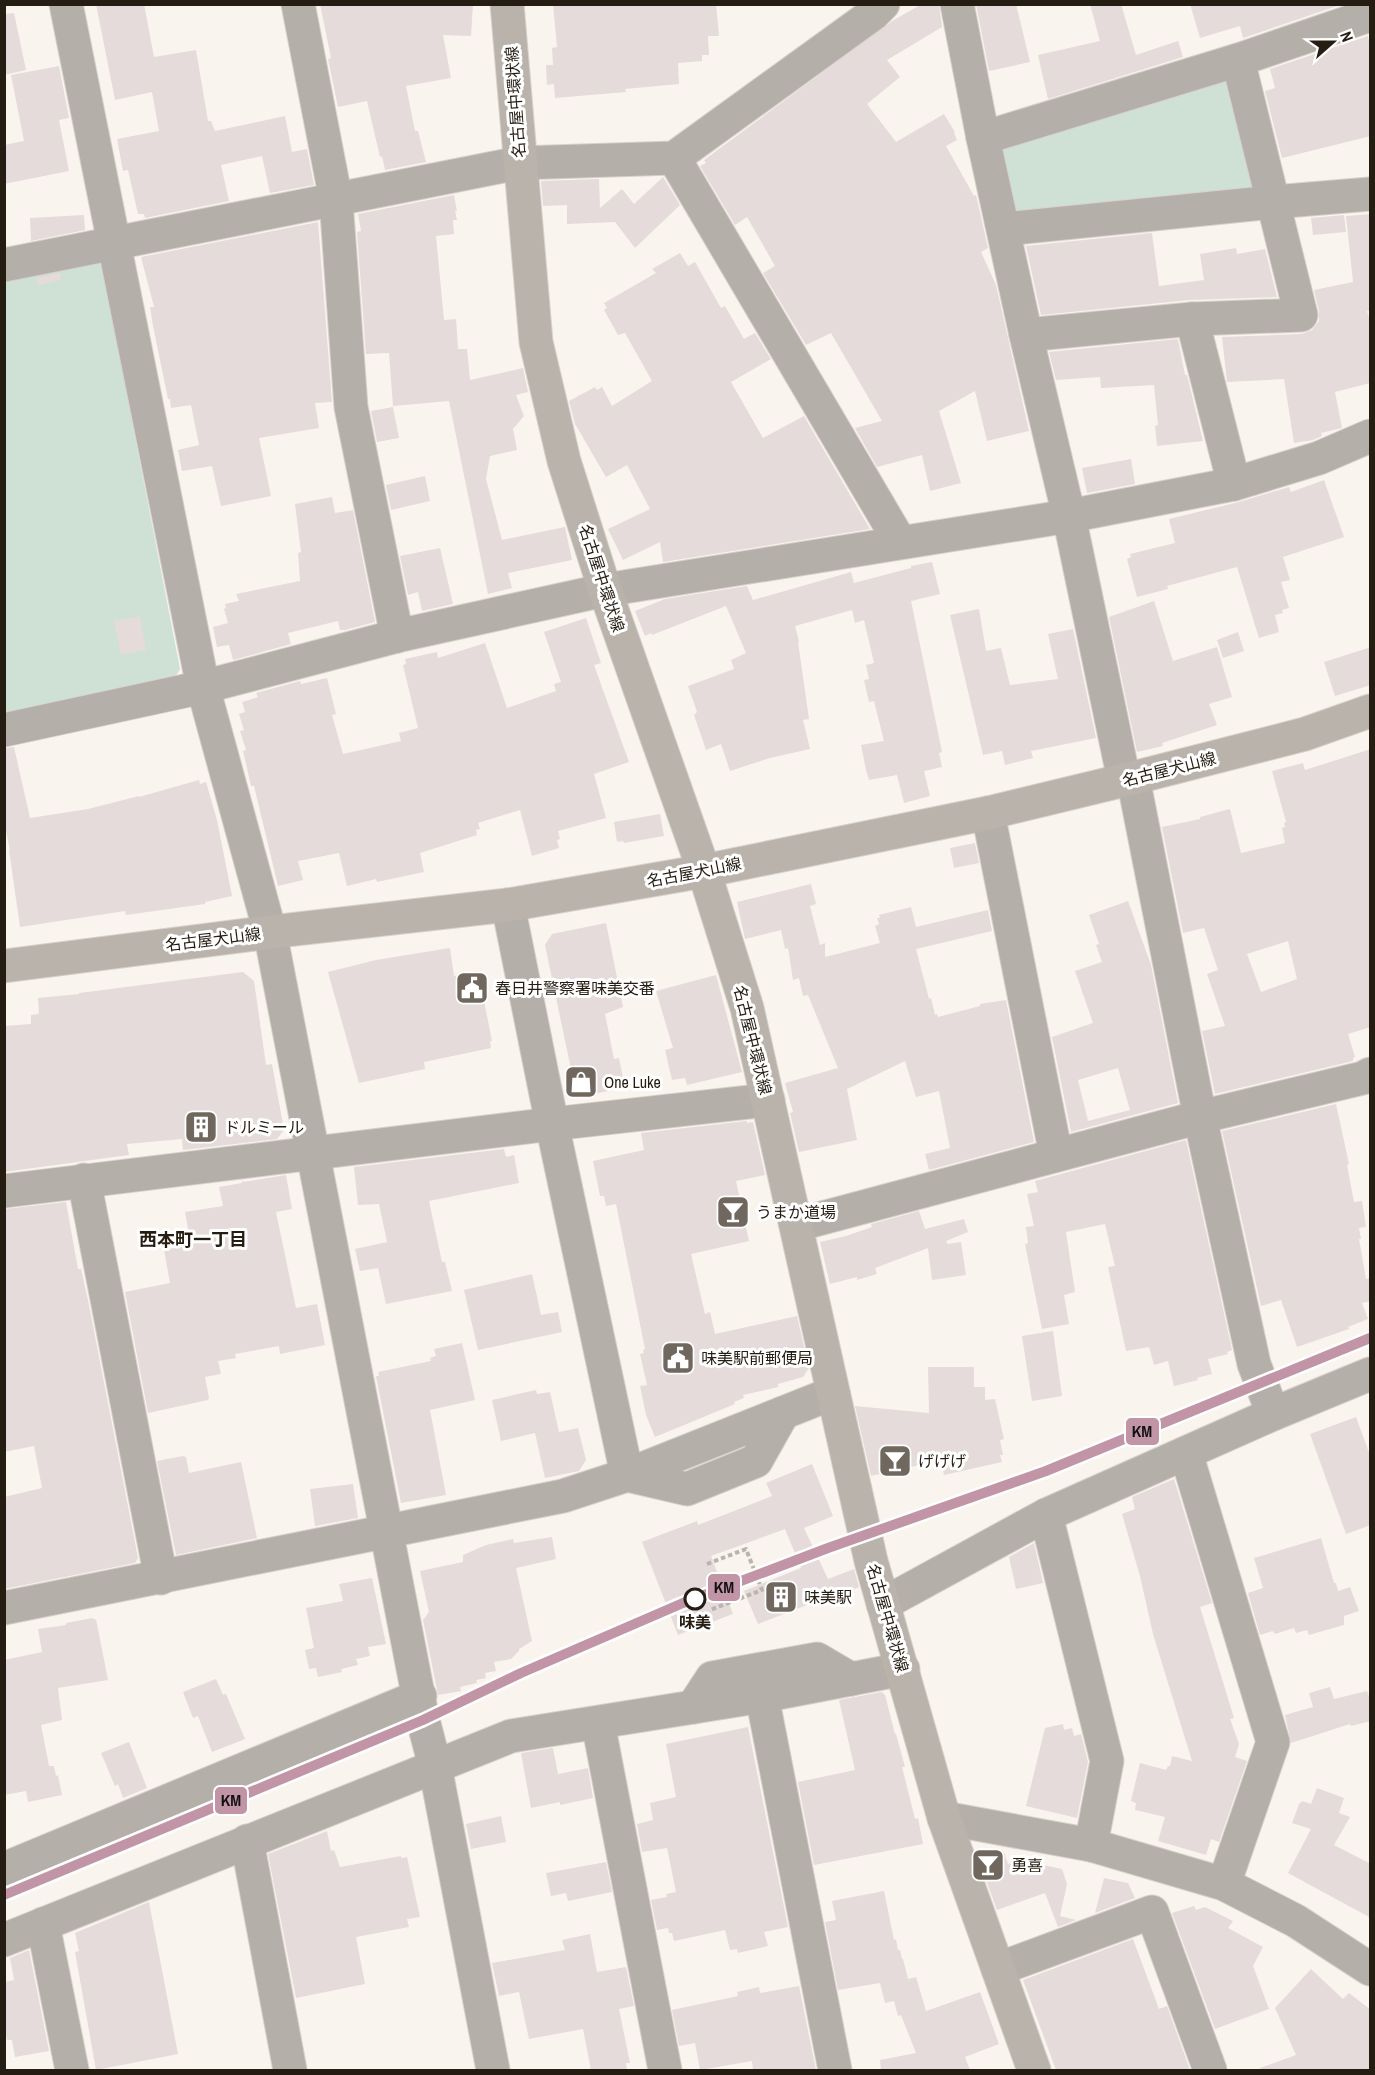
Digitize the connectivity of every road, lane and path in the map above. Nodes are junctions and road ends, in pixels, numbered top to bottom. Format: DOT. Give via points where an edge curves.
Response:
graph roads {
  1 [pos="66,4"];
  2 [pos="298,4"];
  3 [pos="507,4"];
  4 [pos="957,4"];
  5 [pos="874,8"];
  6 [pos="1371,15"];
  7 [pos="1238,60"];
  8 [pos="983,138"];
  9 [pos="674,158"];
  10 [pos="519,163"];
  11 [pos="1371,194"];
  12 [pos="336,200"];
  13 [pos="1274,202"];
  14 [pos="1004,229"];
  15 [pos="114,243"];
  16 [pos="4,265"];
  17 [pos="1192,319"];
  18 [pos="1026,335"];
  19 [pos="1371,436"];
  20 [pos="1234,484"];
  21 [pos="1069,516"];
  22 [pos="900,542"];
  23 [pos="605,590"];
  24 [pos="397,636"];
  25 [pos="203,687"];
  26 [pos="1371,711"];
  27 [pos="4,730"];
  28 [pos="1129,779"];
  29 [pos="988,813"];
  30 [pos="704,871"];
  31 [pos="508,906"];
  32 [pos="270,932"];
  33 [pos="4,966"];
  34 [pos="1371,1074"];
  35 [pos="768,1100"];
  36 [pos="1200,1117"];
  37 [pos="552,1124"];
  38 [pos="312,1153"];
  39 [pos="1056,1155"];
  40 [pos="84,1180"];
  41 [pos="4,1191"];
  42 [pos="796,1225"];
  43 [pos="1371,1374"];
  44 [pos="832,1393"];
  45 [pos="1273,1414"];
  46 [pos="1186,1453"];
  47 [pos="627,1475"];
  48 [pos="1046,1515"];
  49 [pos="388,1533"];
  50 [pos="707,1564"];
  51 [pos="161,1578"];
  52 [pos="883,1604"];
  53 [pos="4,1608"];
  54 [pos="710,1610"];
  55 [pos="903,1669"];
  56 [pos="851,1679"];
  57 [pos="420,1696"];
  58 [pos="762,1696"];
  59 [pos="693,1707"];
  60 [pos="598,1723"];
  61 [pos="435,1766"];
  62 [pos="944,1818"];
  63 [pos="247,1842"];
  64 [pos="1090,1845"];
  65 [pos="1171,1868"];
  66 [pos="4,1869"];
  67 [pos="1224,1884"];
  68 [pos="1152,1912"];
  69 [pos="43,1924"];
  70 [pos="4,1940"];
  71 [pos="998,1969"];
  72 [pos="1371,1969"];
  73 [pos="72,2070"];
  74 [pos="290,2070"];
  75 [pos="493,2070"];
  76 [pos="665,2070"];
  77 [pos="835,2070"];
  78 [pos="1034,2070"];
  79 [pos="1210,2070"];
  1 -- 15 [label="street"];
  2 -- 12 [label="street"];
  3 -- 10 [label="main road, 名古屋中環状線"];
  4 -- 8 [label="street"];
  5 -- 9 [label="street"];
  6 -- 7 [label="street"];
  7 -- 8 [label="street"];
  7 -- 13 [label="street"];
  8 -- 14 [label="street"];
  9 -- 10 [label="street"];
  9 -- 22 [label="street"];
  10 -- 12 [label="street"];
  10 -- 23 [label="main road, 名古屋中環状線" via="536,342 564,460"];
  11 -- 13 [label="street"];
  12 -- 15 [label="street"];
  12 -- 24 [label="street" via="351,407"];
  13 -- 14 [label="street"];
  13 -- 17 [label="street" via="1301,315"];
  14 -- 18 [label="street"];
  15 -- 16 [label="street"];
  15 -- 25 [label="street"];
  17 -- 18 [label="street"];
  17 -- 20 [label="street"];
  18 -- 21 [label="street"];
  19 -- 20 [label="street" via="1319,459"];
  20 -- 21 [label="street"];
  21 -- 22 [label="street"];
  21 -- 28 [label="street"];
  22 -- 23 [label="street"];
  23 -- 24 [label="street"];
  23 -- 30 [label="main road, 名古屋中環状線"];
  24 -- 25 [label="street"];
  25 -- 27 [label="street"];
  25 -- 32 [label="street"];
  26 -- 28 [label="main road, 名古屋犬山線" via="1305,734"];
  28 -- 29 [label="main road, 名古屋犬山線"];
  28 -- 36 [label="street"];
  29 -- 30 [label="main road, 名古屋犬山線"];
  29 -- 39 [label="street"];
  30 -- 31 [label="main road, 名古屋犬山線"];
  30 -- 35 [label="main road, 名古屋中環状線" via="747,1008"];
  31 -- 32 [label="main road, 名古屋犬山線"];
  31 -- 37 [label="street"];
  32 -- 33 [label="main road, 名古屋犬山線"];
  32 -- 38 [label="street"];
  34 -- 36 [label="street"];
  35 -- 37 [label="street"];
  35 -- 42 [label="main road, 名古屋中環状線"];
  36 -- 39 [label="street"];
  36 -- 45 [label="street" via="1254,1364"];
  37 -- 38 [label="street"];
  37 -- 47 [label="street"];
  38 -- 40 [label="street"];
  38 -- 49 [label="street"];
  39 -- 42 [label="street"];
  40 -- 41 [label="street"];
  40 -- 51 [label="street"];
  42 -- 44 [label="main road, 名古屋中環状線"];
  43 -- 45 [label="street"];
  44 -- 47 [label="street"];
  44 -- 52 [label="main road, 名古屋中環状線"];
  45 -- 46 [label="street"];
  46 -- 48 [label="street"];
  46 -- 67 [label="street" via="1273,1742"];
  47 -- 49 [label="street" via="563,1496"];
  48 -- 52 [label="street"];
  48 -- 64 [label="street" via="1107,1761"];
  49 -- 51 [label="street"];
  49 -- 57 [label="street"];
  50 -- 54 [label="path" via="746,1549 762,1590"];
  51 -- 53 [label="street"];
  52 -- 55 [label="main road, 名古屋中環状線"];
  55 -- 56 [label="street"];
  55 -- 62 [label="main road, 名古屋中環状線"];
  56 -- 58 [label="street"];
  56 -- 59 [label="street" via="817,1659 712,1678"];
  57 -- 61 [label="street"];
  57 -- 66 [label="street"];
  58 -- 59 [label="street"];
  58 -- 77 [label="street"];
  59 -- 60 [label="street"];
  60 -- 61 [label="street" via="511,1736"];
  60 -- 76 [label="street"];
  61 -- 63 [label="street"];
  61 -- 75 [label="street"];
  62 -- 64 [label="street"];
  62 -- 71 [label="main road, 名古屋中環状線"];
  63 -- 69 [label="street"];
  63 -- 74 [label="street"];
  64 -- 65 [label="street"];
  65 -- 67 [label="street"];
  65 -- 68 [label="street"];
  67 -- 72 [label="street" via="1296,1921"];
  68 -- 71 [label="street"];
  68 -- 79 [label="street"];
  69 -- 70 [label="street"];
  69 -- 73 [label="street"];
  71 -- 78 [label="main road, 名古屋中環状線"];
}
